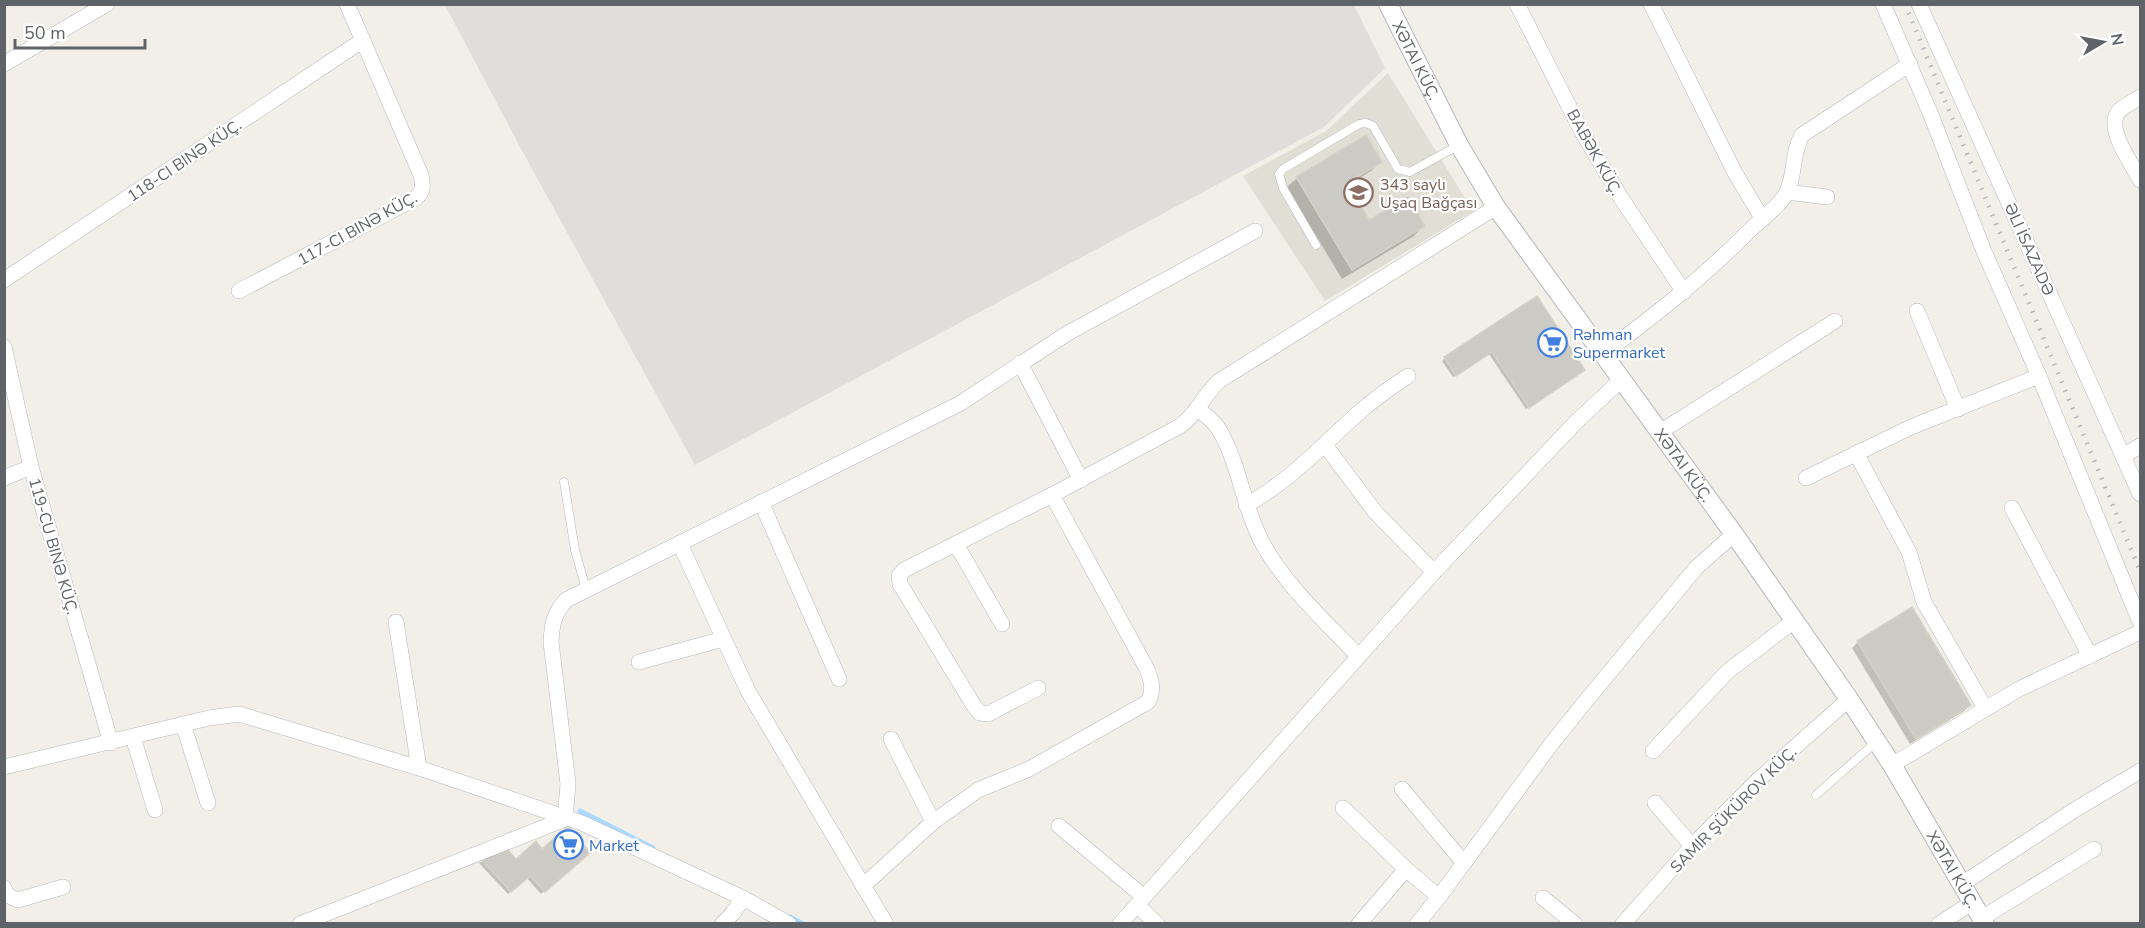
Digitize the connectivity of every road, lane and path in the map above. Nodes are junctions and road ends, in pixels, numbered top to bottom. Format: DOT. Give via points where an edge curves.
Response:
graph roads {
  1 [pos="107,4"];
  2 [pos="347,4"];
  3 [pos="1388,4"];
  4 [pos="1517,4"];
  5 [pos="1651,4"];
  6 [pos="1883,4"];
  7 [pos="1920,5"];
  8 [pos="363,40"];
  9 [pos="4,64"];
  10 [pos="1910,64"];
  11 [pos="2140,98"];
  12 [pos="1459,145"];
  13 [pos="2140,180"];
  14 [pos="1787,192"];
  15 [pos="1827,197"];
  16 [pos="1496,207"];
  17 [pos="1762,218"];
  18 [pos="1255,231"];
  19 [pos="1316,245"];
  20 [pos="4,280"];
  21 [pos="239,291"];
  22 [pos="1684,292"];
  23 [pos="1917,310"];
  24 [pos="1835,321"];
  25 [pos="4,347"];
  26 [pos="1603,354"];
  27 [pos="1020,363"];
  28 [pos="1408,376"];
  29 [pos="2039,376"];
  30 [pos="1621,380"];
  31 [pos="1198,409"];
  32 [pos="1958,409"];
  33 [pos="1660,432"];
  34 [pos="1325,445"];
  35 [pos="2140,446"];
  36 [pos="1856,453"];
  37 [pos="2123,456"];
  38 [pos="31,467"];
  39 [pos="4,478"];
  40 [pos="1806,478"];
  41 [pos="1081,480"];
  42 [pos="564,482"];
  43 [pos="2140,494"];
  44 [pos="1052,495"];
  45 [pos="761,502"];
  46 [pos="1246,505"];
  47 [pos="2012,508"];
  48 [pos="1734,534"];
  49 [pos="680,544"];
  50 [pos="956,544"];
  51 [pos="1434,572"];
  52 [pos="586,589"];
  53 [pos="1795,620"];
  54 [pos="396,622"];
  55 [pos="2140,622"];
  56 [pos="1002,624"];
  57 [pos="2140,632"];
  58 [pos="723,639"];
  59 [pos="1358,656"];
  60 [pos="2090,656"];
  61 [pos="639,662"];
  62 [pos="838,679"];
  63 [pos="1038,688"];
  64 [pos="1849,699"];
  65 [pos="1985,708"];
  66 [pos="183,724"];
  67 [pos="134,737"];
  68 [pos="891,739"];
  69 [pos="1877,741"];
  70 [pos="111,743"];
  71 [pos="1653,750"];
  72 [pos="1892,765"];
  73 [pos="4,767"];
  74 [pos="419,768"];
  75 [pos="2140,771"];
  76 [pos="1402,789"];
  77 [pos="1816,795"];
  78 [pos="208,803"];
  79 [pos="1655,803"];
  80 [pos="1343,808"];
  81 [pos="155,810"];
  82 [pos="565,819"];
  83 [pos="933,822"];
  84 [pos="1059,826"];
  85 [pos="1692,846"];
  86 [pos="2094,849"];
  87 [pos="1464,863"];
  88 [pos="1406,869"];
  89 [pos="1962,884"];
  90 [pos="863,886"];
  91 [pos="63,887"];
  92 [pos="4,888"];
  93 [pos="1439,897"];
  94 [pos="743,898"];
  95 [pos="1543,898"];
  96 [pos="1141,901"];
  97 [pos="1973,902"];
  98 [pos="339,917"];
  99 [pos="1984,921"];
  100 [pos="300,924"];
  101 [pos="722,924"];
  102 [pos="789,924"];
  103 [pos="886,924"];
  104 [pos="1120,924"];
  105 [pos="1156,924"];
  106 [pos="1359,924"];
  107 [pos="1417,924"];
  108 [pos="1575,924"];
  109 [pos="1623,924"];
  110 [pos="1939,924"];
  1 -- 9 [label="street"];
  2 -- 8 [label="street, 117-CI BINƏ KÜÇ."];
  3 -- 12 [label="street, XƏTAI KÜÇ."];
  4 -- 22 [label="street, BABƏK KÜÇ." via="1581,130"];
  5 -- 17 [label="street" via="1735,173"];
  6 -- 10 [label="street"];
  7 -- 37 [label="street, ƏLI İSAZADƏ"];
  8 -- 20 [label="street, 118-CI BINƏ KÜÇ."];
  8 -- 21 [label="street, 117-CI BINƏ KÜÇ." via="421,175 422,193"];
  10 -- 14 [label="street" via="1802,135 1796,145"];
  10 -- 29 [label="street" via="1983,249"];
  11 -- 13 [label="street" via="2118,111 2114,121 2115,131"];
  12 -- 16 [label="street, XƏTAI KÜÇ."];
  12 -- 19 [label="lane" via="1403,171 1398,169 1373,126 1366,123 1283,170 1283,188"];
  14 -- 15 [label="street"];
  14 -- 17 [label="street"];
  16 -- 26 [label="street, XƏTAI KÜÇ."];
  16 -- 31 [label="street" via="1219,381"];
  17 -- 22 [label="street"];
  18 -- 27 [label="street"];
  22 -- 26 [label="street"];
  23 -- 32 [label="street"];
  24 -- 33 [label="street"];
  25 -- 38 [label="street, 119-CU BINƏ KÜÇ."];
  26 -- 30 [label="street, XƏTAI KÜÇ."];
  27 -- 41 [label="street"];
  27 -- 45 [label="street" via="959,404"];
  28 -- 34 [label="street" via="1364,408"];
  29 -- 32 [label="street"];
  29 -- 55 [label="street"];
  30 -- 33 [label="street, XƏTAI KÜÇ."];
  30 -- 51 [label="street"];
  31 -- 41 [label="street" via="1180,426"];
  31 -- 46 [label="street" via="1217,426 1226,442"];
  32 -- 36 [label="street"];
  33 -- 48 [label="street, XƏTAI KÜÇ."];
  34 -- 46 [label="street"];
  34 -- 51 [label="street" via="1376,513"];
  35 -- 37 [label="street"];
  36 -- 40 [label="street"];
  36 -- 65 [label="street" via="1909,552 1924,602"];
  37 -- 43 [label="street, ƏLI İSAZADƏ"];
  38 -- 39 [label="street"];
  38 -- 70 [label="street, 119-CU BINƏ KÜÇ."];
  41 -- 44 [label="street"];
  42 -- 52 [label="lane"];
  44 -- 50 [label="street"];
  44 -- 83 [label="street" via="1146,669 1152,694 1139,709 1029,769 988,784"];
  45 -- 49 [label="street"];
  45 -- 62 [label="street"];
  46 -- 59 [label="street" via="1276,565"];
  47 -- 60 [label="street"];
  48 -- 53 [label="street, XƏTAI KÜÇ."];
  48 -- 87 [label="street" via="1696,568 1585,702"];
  49 -- 52 [label="street"];
  49 -- 58 [label="street"];
  50 -- 56 [label="street"];
  50 -- 63 [label="street" via="904,570 899,576 900,584 980,713 988,714"];
  51 -- 59 [label="street"];
  52 -- 82 [label="street" via="566,600 552,622 568,784"];
  53 -- 64 [label="street, XƏTAI KÜÇ."];
  53 -- 71 [label="street" via="1727,672"];
  54 -- 74 [label="street"];
  57 -- 60 [label="street"];
  58 -- 61 [label="street"];
  58 -- 90 [label="street" via="768,728"];
  59 -- 96 [label="street"];
  60 -- 65 [label="street"];
  64 -- 69 [label="street, XƏTAI KÜÇ."];
  64 -- 85 [label="street, SAMIR ŞÜKÜROV KÜÇ." via="1766,772"];
  65 -- 72 [label="street"];
  66 -- 67 [label="street"];
  66 -- 74 [label="street" via="239,714"];
  66 -- 78 [label="street"];
  67 -- 70 [label="street"];
  67 -- 81 [label="street"];
  68 -- 83 [label="street"];
  69 -- 72 [label="street, XƏTAI KÜÇ."];
  69 -- 77 [label="lane"];
  70 -- 73 [label="street"];
  72 -- 89 [label="street, XƏTAI KÜÇ."];
  74 -- 82 [label="street"];
  75 -- 89 [label="street"];
  76 -- 87 [label="street"];
  79 -- 85 [label="street"];
  80 -- 88 [label="street"];
  82 -- 94 [label="street" via="600,830"];
  82 -- 98 [label="street"];
  83 -- 90 [label="street"];
  84 -- 96 [label="street"];
  85 -- 109 [label="street, SAMIR ŞÜKÜROV KÜÇ."];
  86 -- 99 [label="street"];
  87 -- 93 [label="street"];
  88 -- 93 [label="street"];
  88 -- 106 [label="street"];
  89 -- 97 [label="street, XƏTAI KÜÇ."];
  90 -- 103 [label="street"];
  91 -- 92 [label="street" via="18,900 7,895"];
  93 -- 107 [label="street"];
  94 -- 101 [label="street"];
  94 -- 102 [label="street"];
  95 -- 108 [label="street"];
  96 -- 104 [label="street"];
  96 -- 105 [label="street"];
  97 -- 99 [label="street, XƏTAI KÜÇ."];
  97 -- 110 [label="street"];
  98 -- 100 [label="street"];
}
